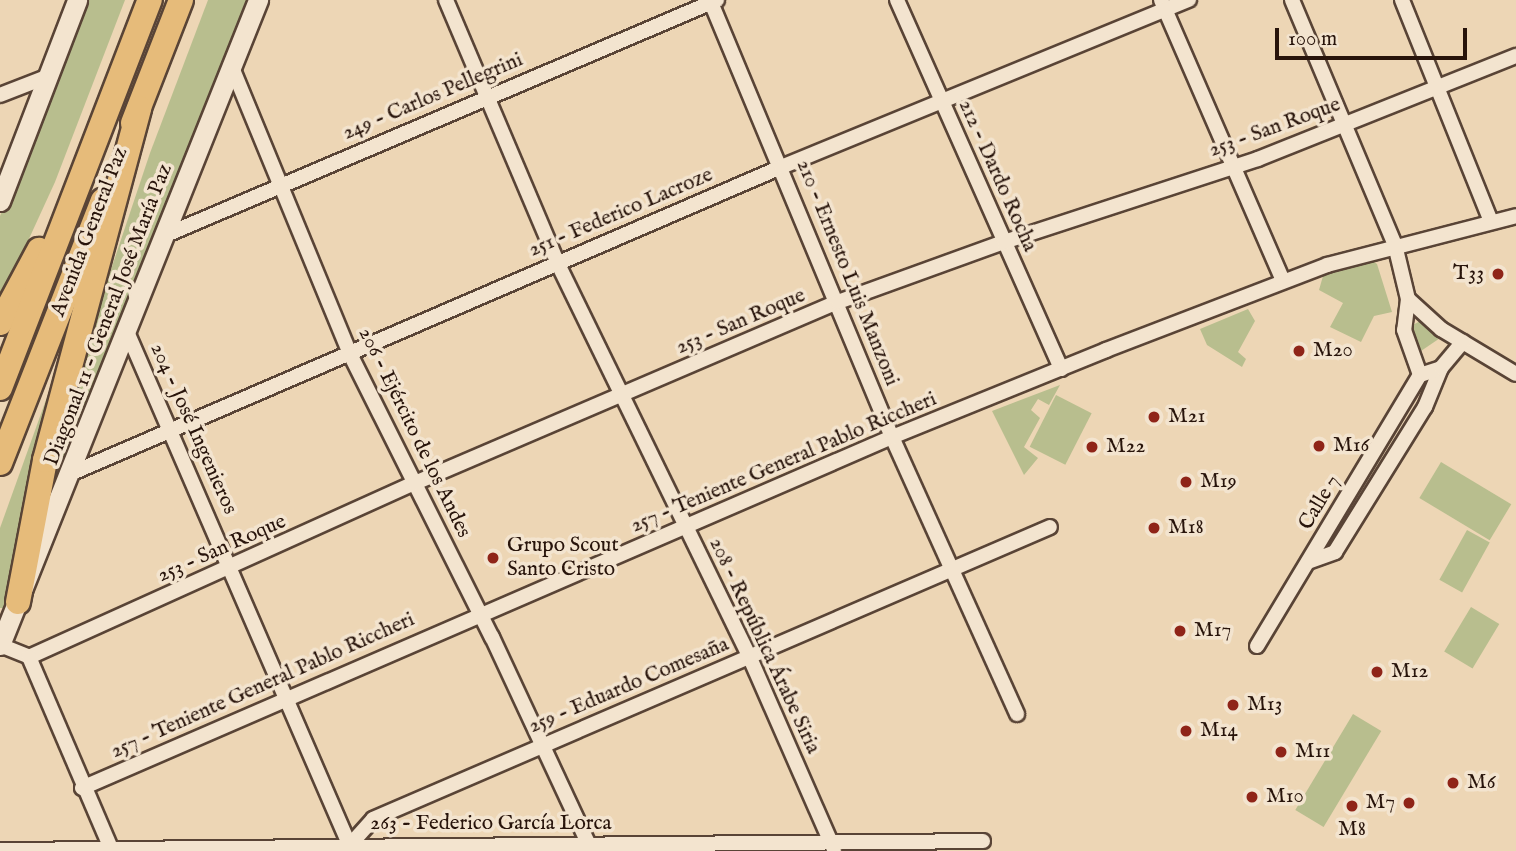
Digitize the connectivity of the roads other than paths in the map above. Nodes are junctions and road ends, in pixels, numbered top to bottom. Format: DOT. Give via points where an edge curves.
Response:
graph roads {
  1 [pos="77,0"];
  2 [pos="150,0"];
  3 [pos="181,0"];
  4 [pos="258,0"];
  5 [pos="446,0"];
  6 [pos="897,0"];
  7 [pos="1189,0"];
  8 [pos="1292,0"];
  9 [pos="1402,0"];
  10 [pos="712,1"];
  11 [pos="1163,5"];
  12 [pos="1516,56"];
  13 [pos="232,65"];
  14 [pos="49,76"];
  15 [pos="1439,88"];
  16 [pos="114,94"];
  17 [pos="0,95"];
  18 [pos="488,96"];
  19 [pos="941,102"];
  20 [pos="139,108"];
  21 [pos="1346,124"];
  22 [pos="1234,166"];
  23 [pos="781,167"];
  24 [pos="278,186"];
  25 [pos="0,201"];
  26 [pos="1516,216"];
  27 [pos="1491,221"];
  28 [pos="166,235"];
  29 [pos="1004,242"];
  30 [pos="1395,245"];
  31 [pos="558,264"];
  32 [pos="1283,280"];
  33 [pos="1408,299"];
  34 [pos="838,302"];
  35 [pos="0,323"];
  36 [pos="128,334"];
  37 [pos="1463,342"];
  38 [pos="349,352"];
  39 [pos="1441,368"];
  40 [pos="1061,369"];
  41 [pos="1516,374"];
  42 [pos="1420,375"];
  43 [pos="0,388"];
  44 [pos="622,395"];
  45 [pos="171,431"];
  46 [pos="892,437"];
  47 [pos="0,463"];
  48 [pos="72,473"];
  49 [pos="415,483"];
  50 [pos="1051,527"];
  51 [pos="684,528"];
  52 [pos="1308,562"];
  53 [pos="233,568"];
  54 [pos="954,569"];
  55 [pos="18,602"];
  56 [pos="481,614"];
  57 [pos="0,645"];
  58 [pos="1257,646"];
  59 [pos="29,657"];
  60 [pos="750,658"];
  61 [pos="287,698"];
  62 [pos="1017,714"];
  63 [pos="544,744"];
  64 [pos="82,788"];
  65 [pos="983,841"];
  66 [pos="833,847"];
  67 [pos="350,848"];
  68 [pos="591,848"];
  69 [pos="0,850"];
  70 [pos="112,850"];
  1 -- 14 [label="street"];
  2 -- 16 [label="highway, Avenida General Paz"];
  3 -- 20 [label="highway, Avenida General Paz"];
  4 -- 13 [label="street, Diagonal 11 - General José María Paz"];
  5 -- 18 [label="street, 208 - República Árabe Siria"];
  6 -- 19 [label="street, 212 - Dardo Rocha"];
  7 -- 11 [label="street, 251 - Federico Lacroze"];
  8 -- 21 [label="street"];
  9 -- 15 [label="street"];
  10 -- 18 [label="street, 249 - Carlos Pellegrini"];
  10 -- 23 [label="street, 210 - Ernesto Luis Manzoni"];
  11 -- 19 [label="street, 251 - Federico Lacroze"];
  11 -- 22 [label="street"];
  12 -- 15 [label="street, 253 - San Roque"];
  13 -- 24 [label="street, 206 - Ejército de los Andes"];
  13 -- 28 [label="street, Diagonal 11 - General José María Paz"];
  14 -- 17 [label="street"];
  14 -- 25 [label="street"];
  15 -- 21 [label="street, 253 - San Roque"];
  15 -- 27 [label="street"];
  16 -- 35 [label="highway"];
  16 -- 43 [label="highway, Avenida General Paz"];
  18 -- 24 [label="street, 249 - Carlos Pellegrini"];
  18 -- 31 [label="street, 208 - República Árabe Siria"];
  19 -- 23 [label="street, 251 - Federico Lacroze"];
  19 -- 29 [label="street, 212 - Dardo Rocha"];
  20 -- 47 [label="highway, Avenida General Paz"];
  20 -- 55 [label="highway" via="45,460"];
  21 -- 22 [label="street, 253 - San Roque"];
  21 -- 30 [label="street"];
  22 -- 29 [label="street, 253 - San Roque"];
  22 -- 32 [label="street"];
  23 -- 31 [label="street, 251 - Federico Lacroze"];
  23 -- 34 [label="street, 210 - Ernesto Luis Manzoni"];
  24 -- 28 [label="street, 249 - Carlos Pellegrini"];
  24 -- 38 [label="street, 206 - Ejército de los Andes"];
  26 -- 27 [label="street, 257 - Teniente General Pablo Riccheri"];
  27 -- 30 [label="street, 257 - Teniente General Pablo Riccheri"];
  28 -- 36 [label="street, Diagonal 11 - General José María Paz"];
  29 -- 34 [label="street, 253 - San Roque"];
  29 -- 40 [label="street, 212 - Dardo Rocha"];
  30 -- 32 [label="street, 257 - Teniente General Pablo Riccheri"];
  30 -- 33 [label="street"];
  31 -- 38 [label="street, 251 - Federico Lacroze"];
  31 -- 44 [label="street, 208 - República Árabe Siria"];
  32 -- 40 [label="street, 257 - Teniente General Pablo Riccheri"];
  33 -- 37 [label="street" via="1423,316"];
  33 -- 42 [label="street" via="1404,330"];
  34 -- 44 [label="street, 253 - San Roque"];
  34 -- 46 [label="street, 210 - Ernesto Luis Manzoni"];
  36 -- 45 [label="street, 204 - José Ingenieros"];
  36 -- 48 [label="street, Diagonal 11 - General José María Paz"];
  37 -- 39 [label="street, Calle 7"];
  37 -- 41 [label="street"];
  38 -- 45 [label="street, 251 - Federico Lacroze"];
  38 -- 49 [label="street, 206 - Ejército de los Andes"];
  39 -- 42 [label="street"];
  39 -- 52 [label="street, Calle 7" via="1425,407 1335,552"];
  40 -- 46 [label="street, 257 - Teniente General Pablo Riccheri" via="986,403"];
  42 -- 52 [label="street, Calle 7"];
  44 -- 49 [label="street, 253 - San Roque"];
  44 -- 51 [label="street, 208 - República Árabe Siria"];
  45 -- 48 [label="street, 251 - Federico Lacroze"];
  45 -- 53 [label="street, 204 - José Ingenieros"];
  46 -- 51 [label="street, 257 - Teniente General Pablo Riccheri"];
  46 -- 54 [label="street, 210 - Ernesto Luis Manzoni"];
  48 -- 55 [label="street, Diagonal 11 - General José María Paz"];
  49 -- 53 [label="street, 253 - San Roque"];
  49 -- 56 [label="street, 206 - Ejército de los Andes"];
  50 -- 54 [label="street, 259 - Eduardo Comesaña"];
  51 -- 56 [label="street, 257 - Teniente General Pablo Riccheri"];
  51 -- 60 [label="street, 208 - República Árabe Siria"];
  52 -- 58 [label="street, Calle 7"];
  53 -- 59 [label="street, 253 - San Roque"];
  53 -- 61 [label="street, 204 - José Ingenieros"];
  54 -- 60 [label="street, 259 - Eduardo Comesaña"];
  54 -- 62 [label="street, 210 - Ernesto Luis Manzoni"];
  55 -- 57 [label="street, Diagonal 11 - General José María Paz"];
  56 -- 61 [label="street, 257 - Teniente General Pablo Riccheri"];
  56 -- 63 [label="street, 206 - Ejército de los Andes"];
  57 -- 59 [label="street"];
  59 -- 64 [label="street"];
  60 -- 63 [label="street, 259 - Eduardo Comesaña"];
  60 -- 66 [label="street, 208 - República Árabe Siria"];
  61 -- 64 [label="street, 257 - Teniente General Pablo Riccheri"];
  61 -- 67 [label="street, 204 - José Ingenieros"];
  63 -- 67 [label="street, 259 - Eduardo Comesaña" via="373,819"];
  63 -- 68 [label="street, 206 - Ejército de los Andes"];
  64 -- 70 [label="street"];
  65 -- 66 [label="street, 263 - Federico García Lorca"];
  66 -- 68 [label="street, 263 - Federico García Lorca"];
  67 -- 68 [label="street, 263 - Federico García Lorca"];
  67 -- 70 [label="street, 263 - Federico García Lorca"];
  69 -- 70 [label="street, 263 - Federico García Lorca"];
}
